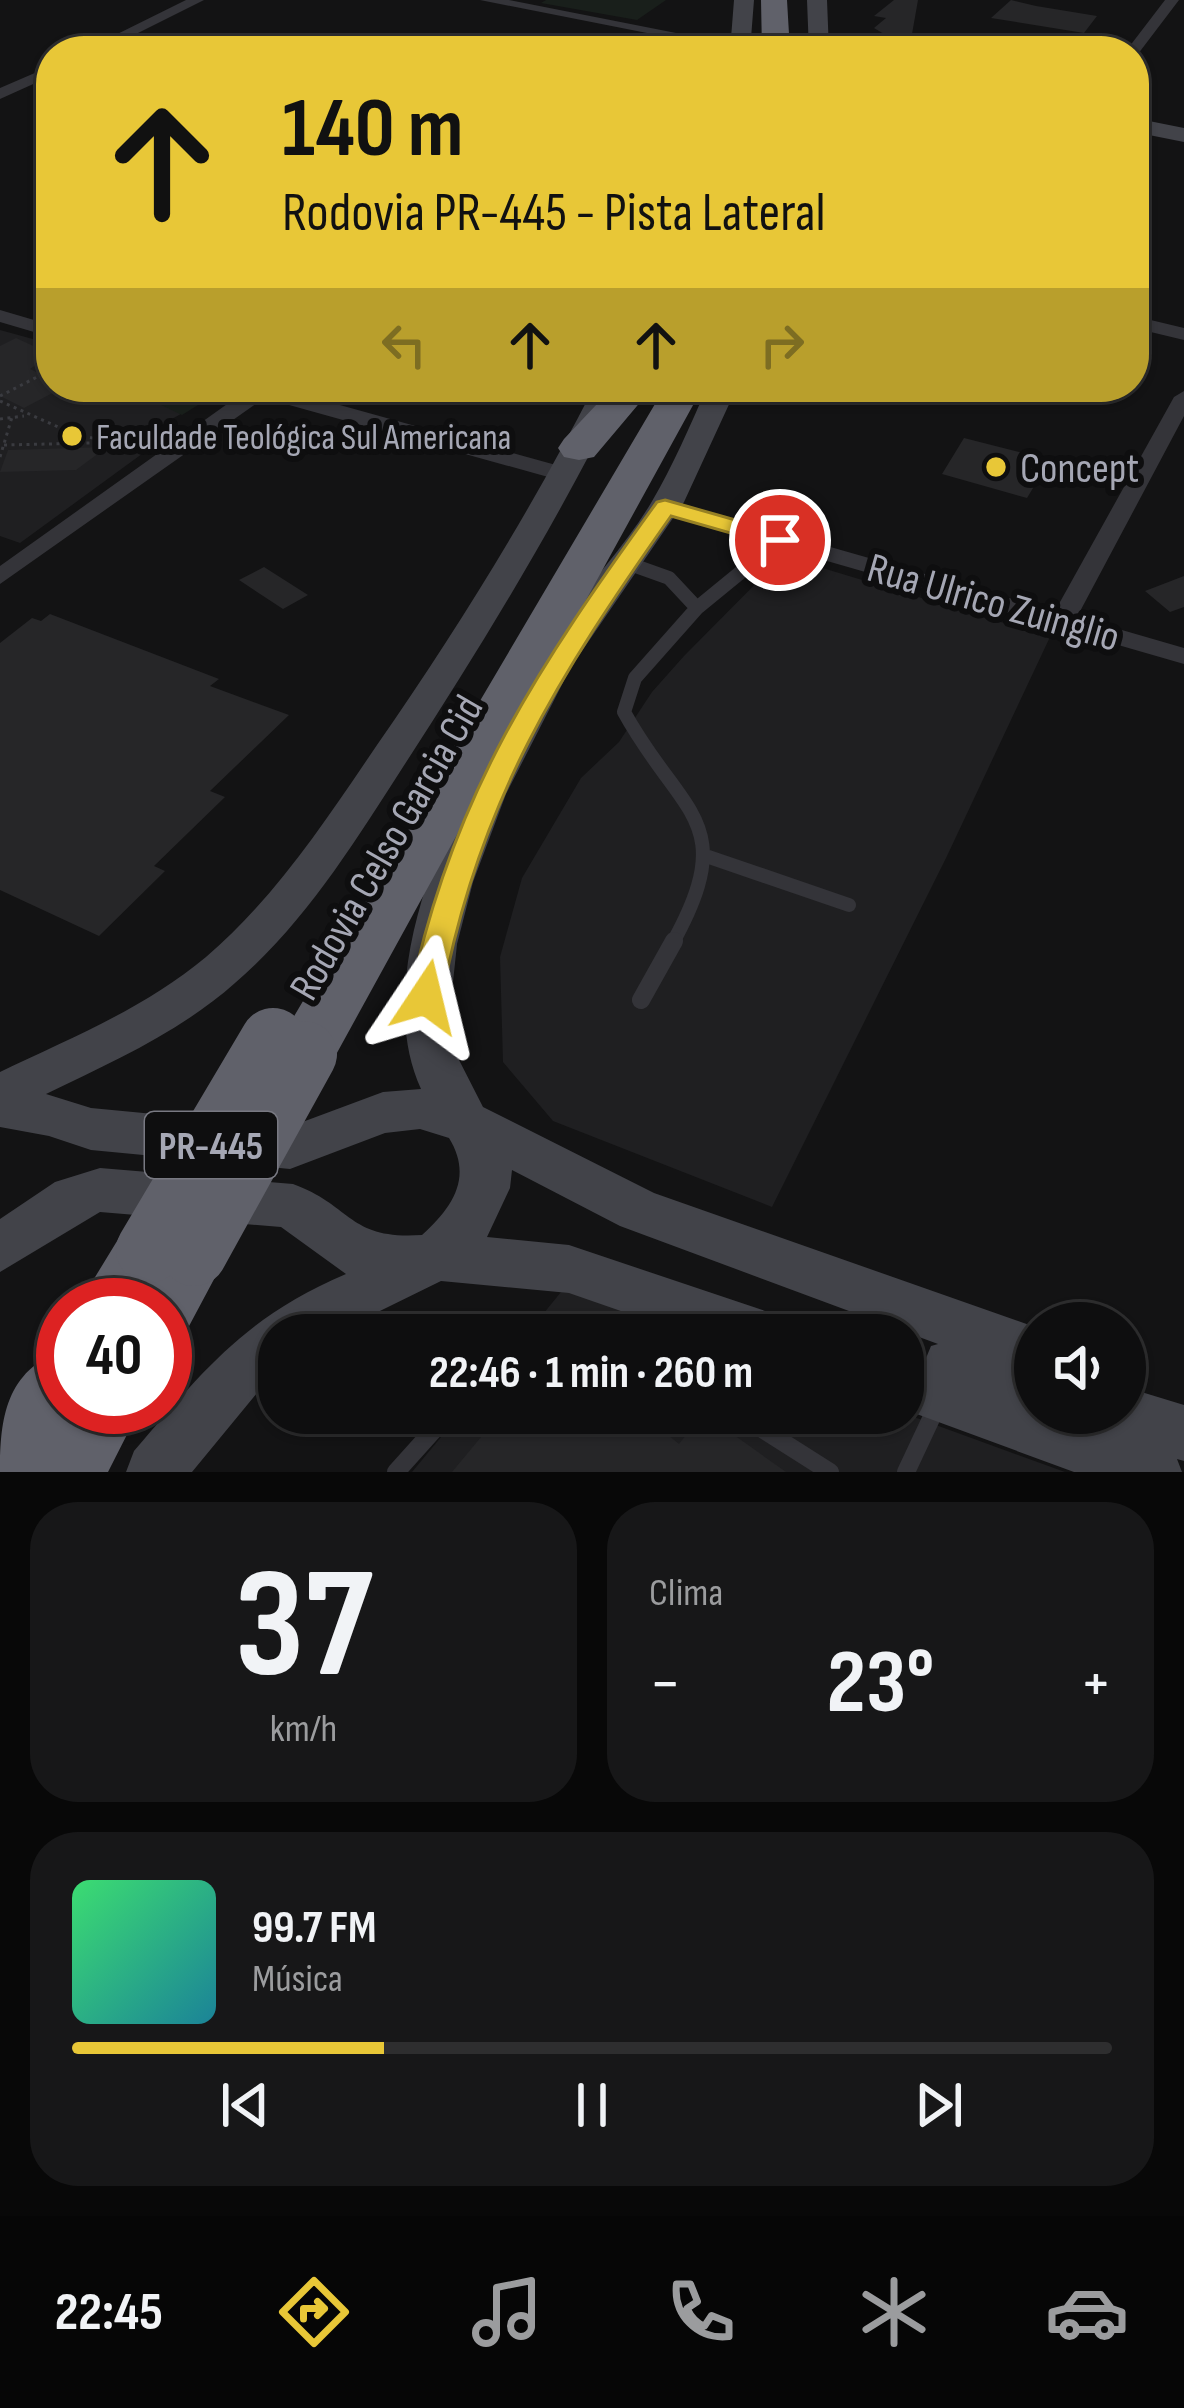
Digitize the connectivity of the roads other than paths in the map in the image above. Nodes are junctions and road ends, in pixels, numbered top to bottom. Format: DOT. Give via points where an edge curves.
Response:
graph roads {
  1 [pos="197,0"];
  2 [pos="487,0"];
  3 [pos="743,0"];
  4 [pos="774,0"];
  5 [pos="790,0"];
  6 [pos="817,0"];
  7 [pos="1172,0"];
  8 [pos="121,36"];
  9 [pos="668,36"];
  10 [pos="732,36"];
  11 [pos="775,36"];
  12 [pos="791,36"];
  13 [pos="818,36"];
  14 [pos="1144,36"];
  15 [pos="36,79"];
  16 [pos="0,94"];
  17 [pos="1149,115"];
  18 [pos="1184,121"];
  19 [pos="1149,128"];
  20 [pos="1184,134"];
  21 [pos="0,316"];
  22 [pos="1149,326"];
  23 [pos="36,327"];
  24 [pos="1184,334"];
  25 [pos="1184,397"];
  26 [pos="238,402"];
  27 [pos="318,402"];
  28 [pos="602,402"];
  29 [pos="622,402"];
  30 [pos="646,402"];
  31 [pos="679,402"];
  32 [pos="712,402"];
  33 [pos="573,462"];
  34 [pos="644,501"];
  35 [pos="780,540"];
  36 [pos="627,563"];
  37 [pos="0,578"];
  38 [pos="697,608"];
  39 [pos="1061,621"];
  40 [pos="568,643"];
  41 [pos="1184,656"];
  42 [pos="706,856"];
  43 [pos="849,905"];
  44 [pos="641,1000"];
  45 [pos="289,1047"];
  46 [pos="0,1094"];
  47 [pos="0,1107"];
  48 [pos="466,1122"];
  49 [pos="0,1248"];
  50 [pos="441,1257"];
  51 [pos="155,1278"];
  52 [pos="314,1314"];
  53 [pos="703,1314"];
  54 [pos="1014,1345"];
  55 [pos="258,1360"];
  56 [pos="1014,1376"];
  57 [pos="924,1387"];
  58 [pos="924,1390"];
  59 [pos="1146,1394"];
  60 [pos="1184,1409"];
  61 [pos="1146,1421"];
  62 [pos="36,1426"];
  63 [pos="1184,1433"];
  64 [pos="88,1434"];
  65 [pos="430,1434"];
  66 [pos="769,1434"];
  67 [pos="913,1434"];
  68 [pos="7,1472"];
  69 [pos="65,1472"];
  70 [pos="154,1472"];
  71 [pos="396,1472"];
  72 [pos="830,1472"];
  73 [pos="906,1472"];
  74 [pos="1153,1472"];
  1 -- 8 [label="street"];
  2 -- 9 [label="street"];
  3 -- 10 [label="street"];
  4 -- 11 [label="highway"];
  5 -- 12 [label="highway"];
  6 -- 13 [label="street"];
  7 -- 14 [label="street"];
  15 -- 16 [label="street"];
  17 -- 18 [label="street"];
  19 -- 20 [label="street"];
  21 -- 23 [label="street"];
  22 -- 24 [label="street"];
  25 -- 39 [label="street"];
  26 -- 37 [label="street"];
  27 -- 33 [label="street"];
  28 -- 33 [label="street"];
  29 -- 33 [label="highway"];
  30 -- 45 [label="highway, Rodovia Celso Garcia Cid" via="428,766"];
  31 -- 34 [label="highway, Rodovia Celso Garcia Cid"];
  32 -- 34 [label="street"];
  33 -- 46 [label="street" via="403,739 325,854 262,927 175,1004"];
  34 -- 35 [label="street, Rua Ulrico Zuinglio"];
  34 -- 36 [label="street"];
  34 -- 40 [label="highway"];
  34 -- 45 [label="highway, Rodovia Celso Garcia Cid"];
  35 -- 38 [label="lane"];
  35 -- 39 [label="street, Rua Ulrico Zuinglio"];
  36 -- 38 [label="lane" via="669,578"];
  36 -- 40 [label="street"];
  38 -- 42 [label="lane" via="635,678 624,712 701,826"];
  39 -- 41 [label="street, Rua Ulrico Zuinglio"];
  40 -- 48 [label="street" via="495,775 442,912 426,997 441,1080"];
  42 -- 43 [label="lane"];
  42 -- 44 [label="lane" via="698,899"];
  45 -- 51 [label="highway, Rodovia Celso Garcia Cid, bridge"];
  47 -- 48 [label="street" via="91,1130 290,1148 383,1113 420,1108"];
  48 -- 50 [label="street" via="490,1173 474,1215"];
  48 -- 54 [label="street" via="638,1210"];
  49 -- 50 [label="street" via="73,1198 100,1190 279,1204 361,1256"];
  50 -- 52 [label="street"];
  50 -- 53 [label="street" via="569,1268"];
  55 -- 70 [label="street"];
  56 -- 57 [label="street" via="951,1365"];
  58 -- 74 [label="street"];
  59 -- 60 [label="street"];
  61 -- 63 [label="street"];
  62 -- 68 [label="highway"];
  64 -- 69 [label="highway"];
  65 -- 71 [label="lane"];
  66 -- 72 [label="lane"];
  67 -- 73 [label="lane"];
}
